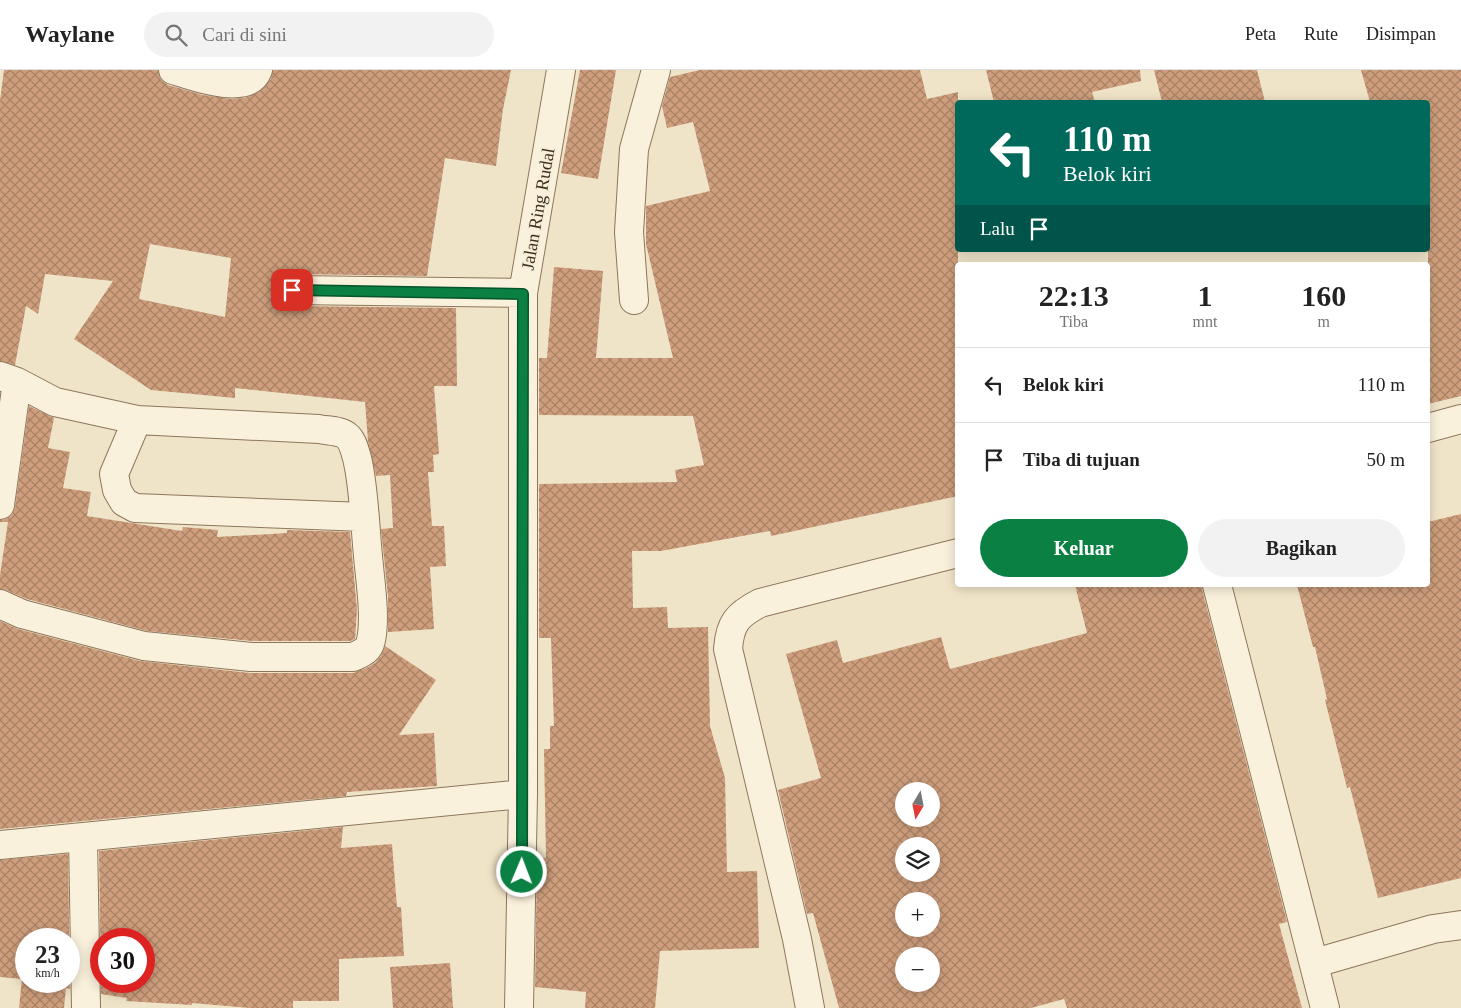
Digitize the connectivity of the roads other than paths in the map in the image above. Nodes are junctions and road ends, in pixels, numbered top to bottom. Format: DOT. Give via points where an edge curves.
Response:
graph roads {
  1 [pos="173,70"];
  2 [pos="258,70"];
  3 [pos="561,70"];
  4 [pos="656,70"];
  5 [pos="292,290"];
  6 [pos="523,294"];
  7 [pos="634,300"];
  8 [pos="8,379"];
  9 [pos="1461,419"];
  10 [pos="137,420"];
  11 [pos="1430,427"];
  12 [pos="0,505"];
  13 [pos="364,517"];
  14 [pos="955,554"];
  15 [pos="1218,587"];
  16 [pos="0,604"];
  17 [pos="523,794"];
  18 [pos="83,838"];
  19 [pos="0,845"];
  20 [pos="1461,926"];
  21 [pos="1315,963"];
  22 [pos="86,1008"];
  23 [pos="519,1008"];
  24 [pos="810,1008"];
  25 [pos="1326,1008"];
  1 -- 2 [label="street" via="219,83 245,83 256,76"];
  3 -- 6 [label="street, Jalan Ring Rudal"];
  4 -- 7 [label="street" via="634,149 629,232"];
  5 -- 6 [label="street"];
  6 -- 17 [label="street, Jalan Ring Rudal"];
  8 -- 10 [label="street" via="55,402"];
  8 -- 12 [label="street"];
  9 -- 11 [label="street"];
  10 -- 13 [label="street" via="319,429 348,436 357,459"];
  10 -- 13 [label="street" via="114,474 120,496 135,508"];
  13 -- 16 [label="street" via="372,638 364,652 353,657 251,657 144,646 22,614"];
  14 -- 24 [label="street" via="760,603 735,621 729,634 728,649 797,939"];
  15 -- 21 [label="street"];
  17 -- 18 [label="street"];
  17 -- 23 [label="street, Jalan Ring Rudal"];
  18 -- 19 [label="street"];
  18 -- 22 [label="street"];
  20 -- 21 [label="street" via="1433,929"];
  21 -- 25 [label="street"];
}
